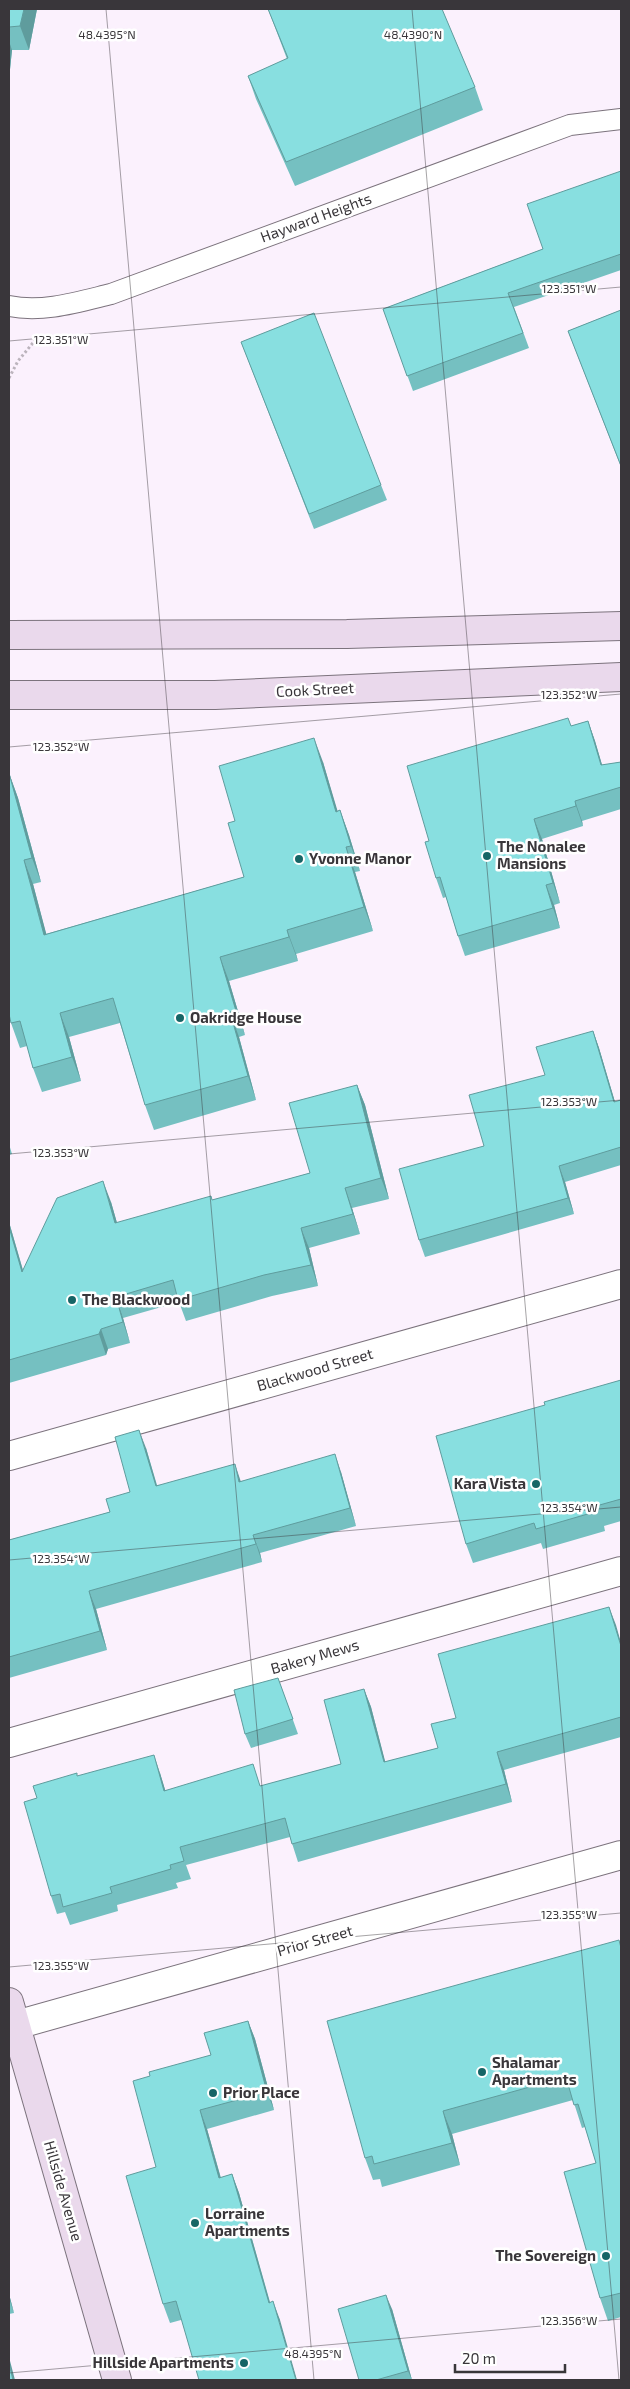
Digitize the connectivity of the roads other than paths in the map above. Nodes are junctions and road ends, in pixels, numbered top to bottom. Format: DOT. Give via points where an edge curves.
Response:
graph roads {
  1 [pos="621,119"];
  2 [pos="9,306"];
  3 [pos="621,626"];
  4 [pos="9,635"];
  5 [pos="621,677"];
  6 [pos="9,695"];
  7 [pos="621,1284"];
  8 [pos="9,1456"];
  9 [pos="621,1571"];
  10 [pos="9,1743"];
  11 [pos="621,1855"];
  12 [pos="11,2018"];
  13 [pos="117,2380"];
  1 -- 2 [label="lane, Hayward Heights" via="570,124 111,294 54,307"];
  3 -- 4 [label="main road" via="347,634"];
  5 -- 6 [label="main road, Cook Street" via="215,695"];
  7 -- 8 [label="street, Blackwood Street"];
  9 -- 10 [label="street, Bakery Mews"];
  11 -- 12 [label="street, Prior Street"];
  12 -- 13 [label="main road, Hillside Avenue"];
}
